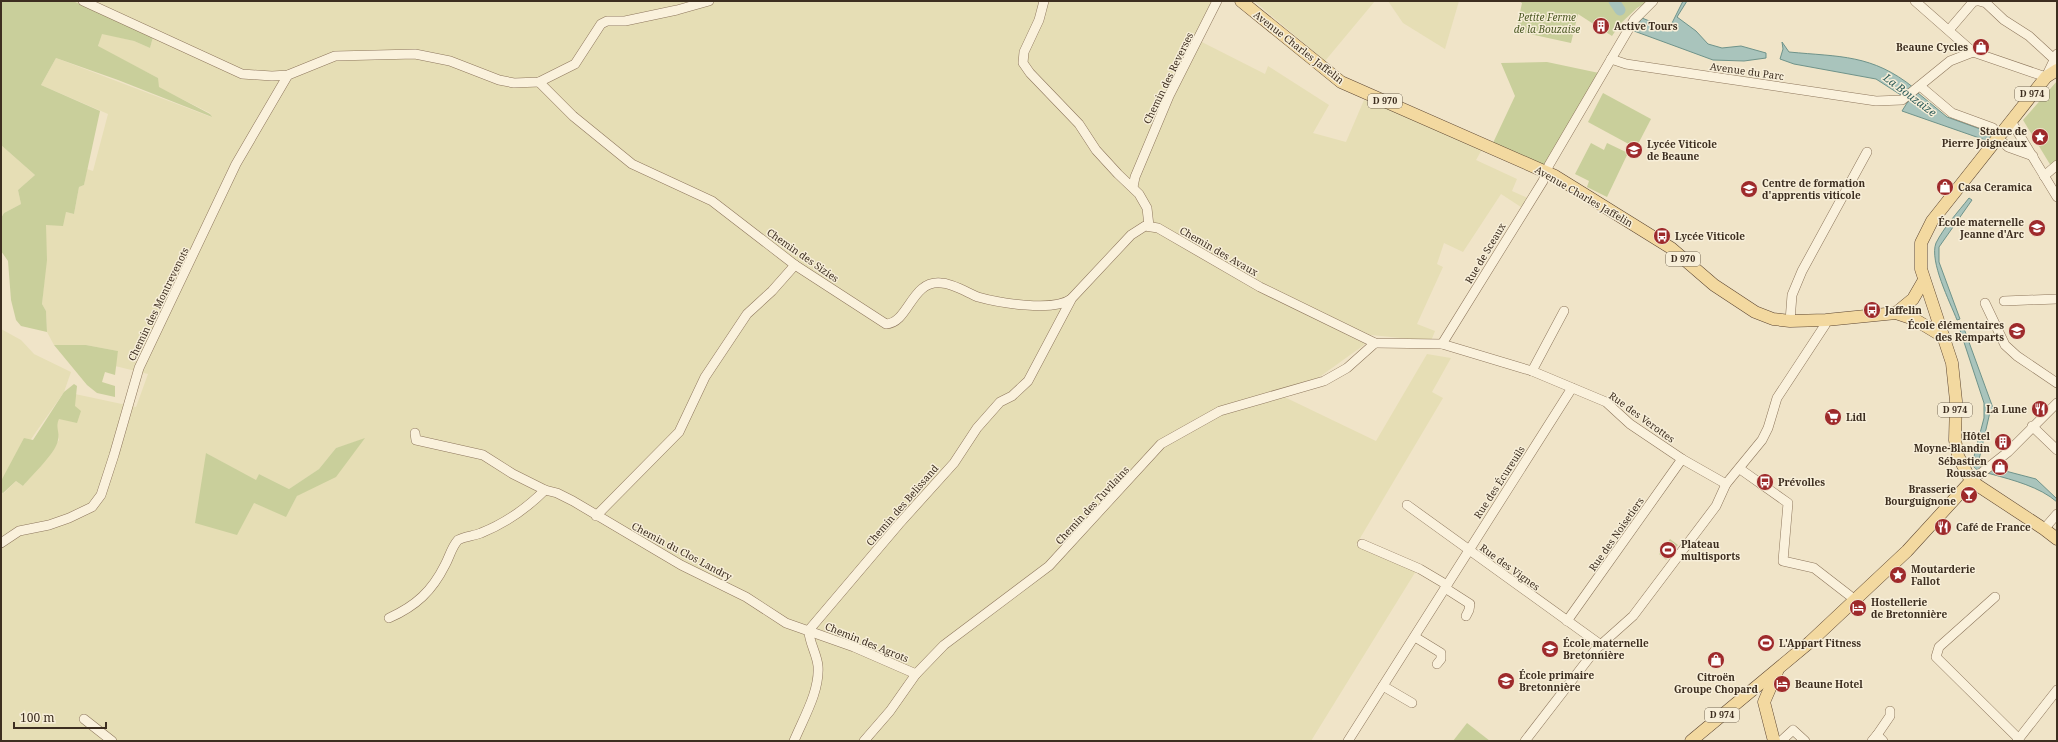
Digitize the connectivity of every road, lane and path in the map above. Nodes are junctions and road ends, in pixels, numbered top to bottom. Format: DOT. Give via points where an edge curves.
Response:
graph roads {
  1 [pos="83,1"];
  2 [pos="709,1"];
  3 [pos="1044,1"];
  4 [pos="1217,1"];
  5 [pos="1241,1"];
  6 [pos="1654,1"];
  7 [pos="1915,1"];
  8 [pos="1978,1"];
  9 [pos="1949,30"];
  10 [pos="1973,52"];
  11 [pos="1611,59"];
  12 [pos="2056,61"];
  13 [pos="288,75"];
  14 [pos="2046,77"];
  15 [pos="539,82"];
  16 [pos="1920,86"];
  17 [pos="2011,121"];
  18 [pos="1995,133"];
  19 [pos="1867,152"];
  20 [pos="2032,156"];
  21 [pos="2057,165"];
  22 [pos="1547,173"];
  23 [pos="2044,176"];
  24 [pos="1133,187"];
  25 [pos="2057,197"];
  26 [pos="1149,226"];
  27 [pos="795,265"];
  28 [pos="1924,280"];
  29 [pos="2057,299"];
  30 [pos="2004,301"];
  31 [pos="1985,303"];
  32 [pos="1064,306"];
  33 [pos="1564,312"];
  34 [pos="1896,313"];
  35 [pos="1826,320"];
  36 [pos="1790,321"];
  37 [pos="1944,337"];
  38 [pos="1375,343"];
  39 [pos="1442,344"];
  40 [pos="1532,371"];
  41 [pos="2057,383"];
  42 [pos="1572,388"];
  43 [pos="2057,403"];
  44 [pos="2032,426"];
  45 [pos="415,433"];
  46 [pos="2057,450"];
  47 [pos="1682,459"];
  48 [pos="1740,469"];
  49 [pos="1971,481"];
  50 [pos="1726,484"];
  51 [pos="545,490"];
  52 [pos="1407,505"];
  53 [pos="2057,514"];
  54 [pos="596,516"];
  55 [pos="2044,528"];
  56 [pos="2057,539"];
  57 [pos="1,542"];
  58 [pos="1362,544"];
  59 [pos="1468,550"];
  60 [pos="1446,586"];
  61 [pos="1995,597"];
  62 [pos="1854,599"];
  63 [pos="1466,616"];
  64 [pos="389,618"];
  65 [pos="1567,621"];
  66 [pos="809,630"];
  67 [pos="1415,637"];
  68 [pos="1601,645"];
  69 [pos="1437,664"];
  70 [pos="1778,669"];
  71 [pos="916,674"];
  72 [pos="1383,686"];
  73 [pos="1754,689"];
  74 [pos="2057,690"];
  75 [pos="1764,702"];
  76 [pos="1412,703"];
  77 [pos="1890,712"];
  78 [pos="84,719"];
  79 [pos="1877,739"];
  80 [pos="2018,740"];
  81 [pos="112,741"];
  82 [pos="794,741"];
  83 [pos="864,741"];
  84 [pos="1348,741"];
  85 [pos="1525,741"];
  86 [pos="1691,741"];
  87 [pos="1774,741"];
  88 [pos="1781,741"];
  89 [pos="1805,741"];
  1 -- 13 [label="street" via="242,74"];
  2 -- 15 [label="street" via="677,10 601,24 575,64"];
  3 -- 24 [label="street" via="1039,20 1024,52 1024,63 1030,73 1079,124 1105,160"];
  4 -- 24 [label="street, Chemin des Reverses" via="1169,96"];
  5 -- 22 [label="main road, Avenue Charles Jaffelin / D 970" via="1341,82"];
  6 -- 11 [label="street" via="1637,16"];
  7 -- 9 [label="street"];
  8 -- 9 [label="street" via="1972,2"];
  8 -- 12 [label="street" via="1986,2 2004,20 2029,36"];
  9 -- 10 [label="street"];
  10 -- 14 [label="street"];
  10 -- 16 [label="street, Avenue du Parc" via="1950,61"];
  11 -- 16 [label="street, Avenue du Parc" via="1626,64 1876,101 1902,100"];
  11 -- 22 [label="street" via="1549,165"];
  12 -- 14 [label="main road, D 974"];
  13 -- 15 [label="street" via="335,56 415,54 450,61 500,80 514,83"];
  13 -- 57 [label="street, Chemin des Montrevenots" via="236,164 139,368 101,495 92,507 69,518 18,531"];
  14 -- 17 [label="main road, D 974"];
  15 -- 27 [label="street, Chemin des Sizies" via="573,116 632,164 712,201"];
  16 -- 18 [label="street" via="1952,112"];
  17 -- 18 [label="main road, D 974"];
  17 -- 20 [label="street"];
  18 -- 20 [label="street" via="2008,147"];
  18 -- 28 [label="main road, D 974" via="1927,228 1920,249"];
  19 -- 36 [label="street" via="1802,271 1792,295"];
  20 -- 23 [label="street"];
  21 -- 23 [label="street"];
  22 -- 36 [label="main road, Avenue Charles Jaffelin / D 970" via="1671,248 1714,285 1755,312 1773,319"];
  22 -- 39 [label="street, Rue de Sceaux"];
  23 -- 25 [label="street"];
  24 -- 26 [label="street" via="1145,204"];
  26 -- 32 [label="street, Chemin des Belissand" via="1131,235"];
  26 -- 38 [label="street, Chemin des Avaux" via="1158,228 1292,304"];
  27 -- 32 [label="street, Chemin des Sizies" via="886,324 891,324 899,318 913,298 924,288 941,282 979,297 1000,302"];
  27 -- 54 [label="street" via="747,314 705,378 679,432"];
  28 -- 34 [label="main road" via="1913,299"];
  28 -- 37 [label="main road, D 974"];
  29 -- 30 [label="street"];
  31 -- 41 [label="street" via="2005,346"];
  32 -- 66 [label="street, Chemin des Belissand" via="1028,381 1012,396 1000,402 977,428 954,463"];
  33 -- 40 [label="street"];
  34 -- 35 [label="main road, Avenue Charles Jaffelin / D 970"];
  34 -- 37 [label="main road" via="1914,319"];
  35 -- 36 [label="main road, Avenue Charles Jaffelin / D 970"];
  35 -- 48 [label="street" via="1777,398 1762,440"];
  37 -- 49 [label="main road, D 974" via="1955,377 1956,446"];
  38 -- 39 [label="street, Rue des Verottes"];
  38 -- 71 [label="street, Chemin des Tuvilains" via="1347,368 1324,382 1220,411 1161,444 1049,566 944,645"];
  39 -- 40 [label="street, Rue des Verottes"];
  40 -- 42 [label="street, Rue des Verottes"];
  42 -- 47 [label="street, Rue des Verottes" via="1606,402 1630,424"];
  42 -- 59 [label="street, Rue des Écureuils"];
  43 -- 44 [label="street"];
  44 -- 46 [label="street"];
  44 -- 49 [label="street" via="2008,452"];
  45 -- 51 [label="street, Chemin du Clos Landry" via="416,440 483,455"];
  47 -- 50 [label="street, Rue des Verottes"];
  47 -- 65 [label="street, Rue des Noisetiers"];
  48 -- 50 [label="street"];
  48 -- 62 [label="street" via="1788,503 1783,560 1814,568"];
  49 -- 55 [label="main road"];
  49 -- 62 [label="main road, D 974" via="1907,551"];
  50 -- 68 [label="street" via="1716,506 1633,616"];
  51 -- 54 [label="street, Chemin du Clos Landry" via="562,496"];
  51 -- 64 [label="street" via="525,509 504,523 458,540 428,591 408,609"];
  52 -- 59 [label="street, Rue des Vignes"];
  53 -- 55 [label="street"];
  54 -- 66 [label="street, Chemin du Clos Landry" via="746,597 786,623"];
  55 -- 56 [label="main road"];
  58 -- 60 [label="street" via="1420,569"];
  59 -- 60 [label="street, Rue des Écureuils"];
  59 -- 65 [label="street, Rue des Vignes"];
  60 -- 63 [label="street" via="1470,604"];
  60 -- 67 [label="street, Rue des Écureuils"];
  61 -- 80 [label="street" via="1940,647 1936,657"];
  62 -- 70 [label="main road, D 974"];
  65 -- 68 [label="street, Rue des Vignes"];
  66 -- 71 [label="street, Chemin des Agrots"];
  66 -- 82 [label="street" via="818,668 817,680"];
  67 -- 69 [label="street" via="1441,653 1441,659"];
  67 -- 72 [label="street, Rue des Écureuils"];
  68 -- 85 [label="street"];
  70 -- 73 [label="main road, D 974"];
  70 -- 75 [label="main road"];
  71 -- 83 [label="street, Chemin des Tuvilains" via="890,711"];
  72 -- 76 [label="street"];
  72 -- 84 [label="street, Rue des Écureuils"];
  73 -- 75 [label="main road"];
  73 -- 86 [label="main road, D 974"];
  74 -- 80 [label="street"];
  75 -- 87 [label="main road"];
  77 -- 79 [label="street"];
  78 -- 81 [label="street"];
  88 -- 89 [label="street" via="1793,730"];
}
